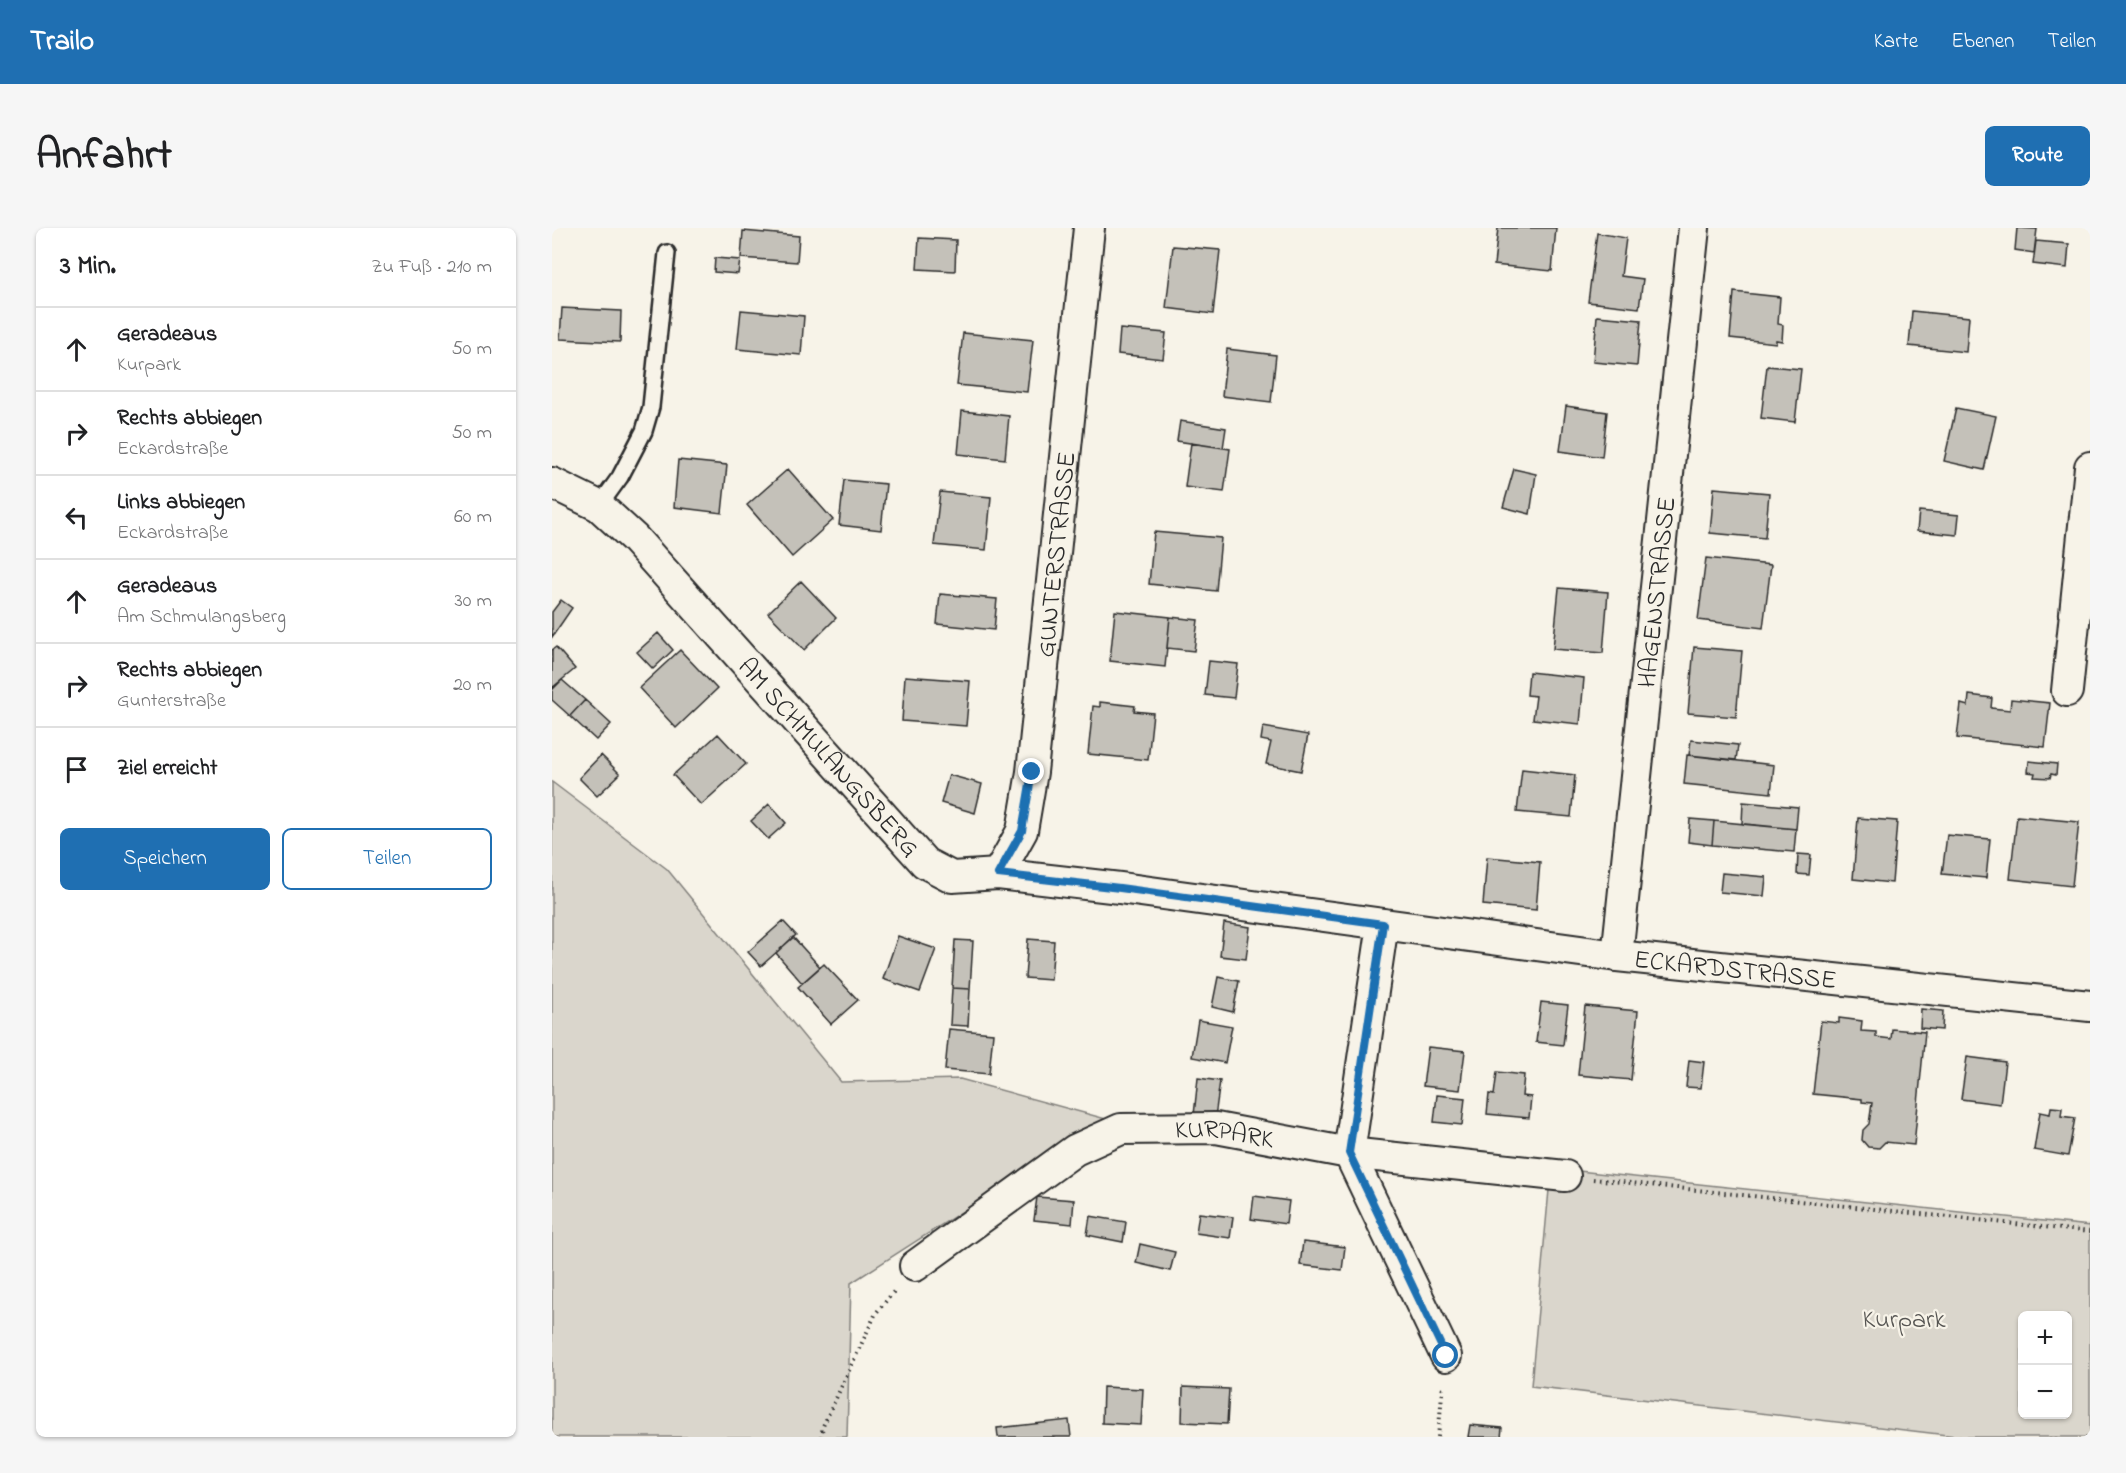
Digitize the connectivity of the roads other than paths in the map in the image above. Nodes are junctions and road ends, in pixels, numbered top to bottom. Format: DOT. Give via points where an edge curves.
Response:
graph roads {
  1 [pos="1089,228"];
  2 [pos="1694,228"];
  3 [pos="667,253"];
  4 [pos="2090,467"];
  5 [pos="552,483"];
  6 [pos="599,506"];
  7 [pos="2067,690"];
  8 [pos="998,874"];
  9 [pos="1120,888"];
  10 [pos="1383,924"];
  11 [pos="1617,956"];
  12 [pos="2090,1006"];
  13 [pos="1349,1153"];
  14 [pos="1565,1176"];
  15 [pos="915,1266"];
  16 [pos="1446,1356"];
  1 -- 8 [label="street, GUNTERSTRASSE" via="1032,772 1022,831"];
  2 -- 11 [label="street, HAGENSTRASSE"];
  3 -- 6 [label="lane" via="651,407 644,431 620,477"];
  4 -- 7 [label="street"];
  5 -- 6 [label="street, AM SCHMULANGSBERG"];
  6 -- 8 [label="street, AM SCHMULANGSBERG" via="634,538 925,863 952,877"];
  8 -- 9 [label="street, AM SCHMULANGSBERG"];
  9 -- 10 [label="street, ECKARDSTRASSE"];
  10 -- 11 [label="street, ECKARDSTRASSE"];
  10 -- 13 [label="street"];
  11 -- 12 [label="street, ECKARDSTRASSE"];
  13 -- 14 [label="street"];
  13 -- 15 [label="street, KURPARK" via="1216,1128 1121,1129 1075,1150"];
  13 -- 16 [label="street"];
}
